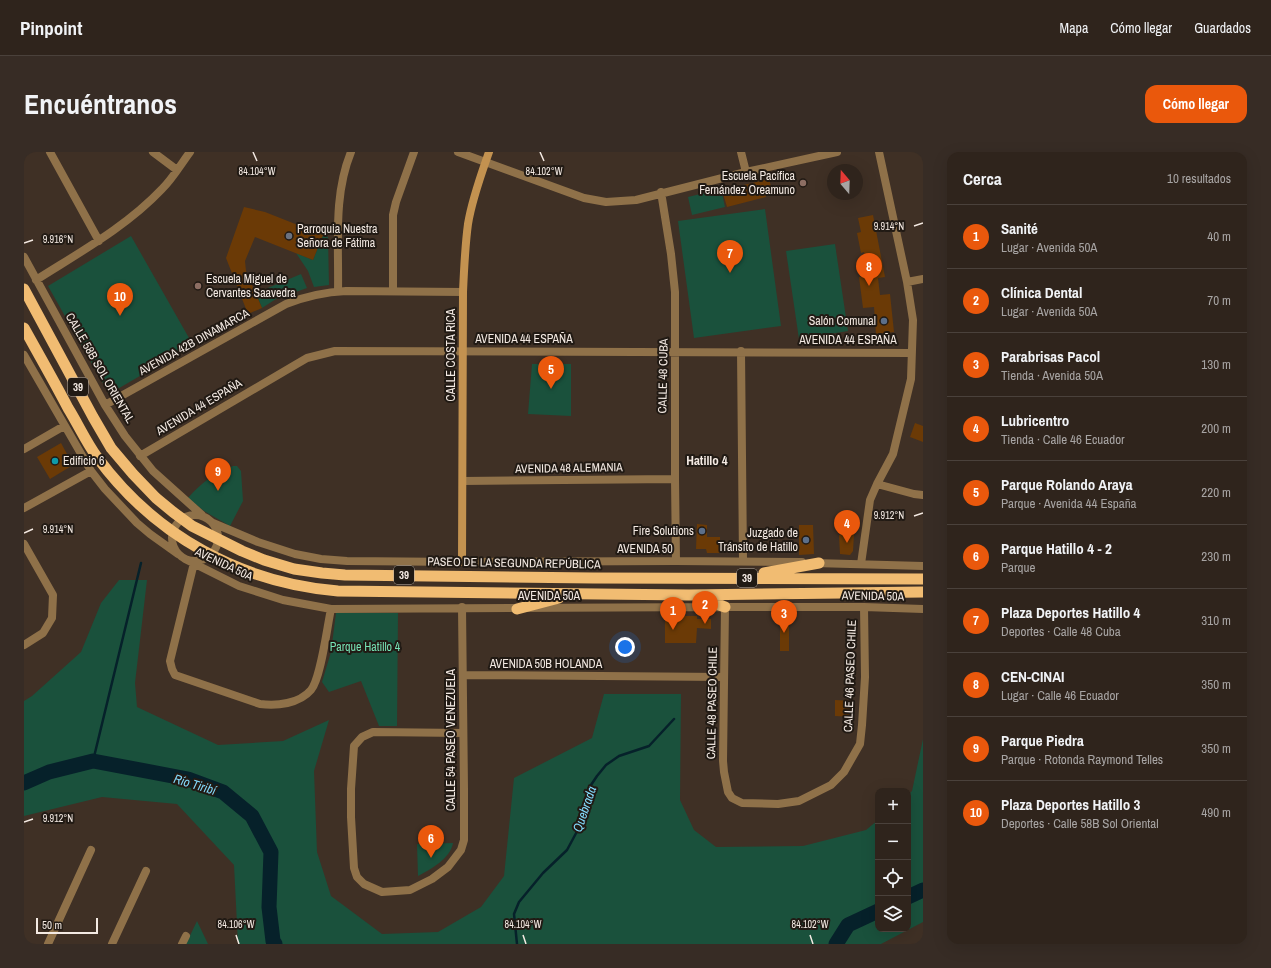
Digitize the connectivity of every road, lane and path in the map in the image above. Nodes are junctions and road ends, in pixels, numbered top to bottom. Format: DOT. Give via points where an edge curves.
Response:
graph roads {
  1 [pos="50,152"];
  2 [pos="153,152"];
  3 [pos="190,152"];
  4 [pos="351,152"];
  5 [pos="414,152"];
  6 [pos="458,152"];
  7 [pos="489,152"];
  8 [pos="741,152"];
  9 [pos="837,152"];
  10 [pos="879,152"];
  11 [pos="485,163"];
  12 [pos="177,170"];
  13 [pos="746,172"];
  14 [pos="661,192"];
  15 [pos="99,241"];
  16 [pos="24,258"];
  17 [pos="923,279"];
  18 [pos="36,280"];
  19 [pos="907,282"];
  20 [pos="24,289"];
  21 [pos="338,291"];
  22 [pos="393,291"];
  23 [pos="463,292"];
  24 [pos="24,328"];
  25 [pos="463,351"];
  26 [pos="741,351"];
  27 [pos="676,352"];
  28 [pos="911,352"];
  29 [pos="24,355"];
  30 [pos="105,405"];
  31 [pos="64,426"];
  32 [pos="24,449"];
  33 [pos="140,456"];
  34 [pos="91,471"];
  35 [pos="675,479"];
  36 [pos="463,481"];
  37 [pos="877,484"];
  38 [pos="923,495"];
  39 [pos="24,508"];
  40 [pos="202,515"];
  41 [pos="213,523"];
  42 [pos="24,544"];
  43 [pos="181,556"];
  44 [pos="676,561"];
  45 [pos="743,561"];
  46 [pos="462,562"];
  47 [pos="819,563"];
  48 [pos="194,564"];
  49 [pos="861,564"];
  50 [pos="923,566"];
  51 [pos="739,578"];
  52 [pos="923,579"];
  53 [pos="923,592"];
  54 [pos="573,594"];
  55 [pos="689,595"];
  56 [pos="462,607"];
  57 [pos="725,607"];
  58 [pos="864,607"];
  59 [pos="331,609"];
  60 [pos="517,609"];
  61 [pos="923,609"];
  62 [pos="24,645"];
  63 [pos="463,675"];
  64 [pos="724,677"];
  65 [pos="463,733"];
  66 [pos="732,798"];
  67 [pos="91,850"];
  68 [pos="146,871"];
  69 [pos="186,936"];
  70 [pos="48,944"];
  71 [pos="112,944"];
  72 [pos="182,944"];
  1 -- 15 [label="street"];
  2 -- 12 [label="street"];
  3 -- 12 [label="street"];
  4 -- 21 [label="street" via="338,202"];
  5 -- 22 [label="street" via="393,215"];
  6 -- 11 [label="street"];
  7 -- 11 [label="main road, CALLE COSTA RICA"];
  8 -- 13 [label="street"];
  9 -- 13 [label="street"];
  10 -- 19 [label="street"];
  11 -- 14 [label="street" via="584,198 606,202 636,200"];
  11 -- 23 [label="main road, CALLE COSTA RICA" via="468,223"];
  12 -- 15 [label="street" via="164,188 149,202"];
  13 -- 14 [label="street"];
  14 -- 27 [label="street, CALLE 48 CUBA" via="675,292"];
  15 -- 18 [label="street"];
  16 -- 18 [label="street, CALLE 58B SOL ORIENTAL"];
  17 -- 19 [label="street"];
  18 -- 30 [label="street, CALLE 58B SOL ORIENTAL"];
  19 -- 28 [label="street" via="913,320"];
  20 -- 51 [label="highway, PASEO DE LA SEGUNDA REPÚBLICA / 39" via="96,423 111,448 133,474 156,498 192,526 264,560 294,569 345,575"];
  21 -- 22 [label="street, AVENIDA 42B DINAMARCA"];
  21 -- 30 [label="street, AVENIDA 42B DINAMARCA" via="286,304"];
  22 -- 23 [label="street, AVENIDA 42B DINAMARCA"];
  23 -- 25 [label="main road, CALLE COSTA RICA"];
  24 -- 54 [label="highway, 39" via="96,456 121,486 167,529 239,569 319,590"];
  25 -- 27 [label="street, AVENIDA 44 ESPAÑA"];
  25 -- 33 [label="street, AVENIDA 44 ESPAÑA" via="335,351 307,358"];
  25 -- 36 [label="main road, CALLE COSTA RICA"];
  26 -- 27 [label="street, AVENIDA 44 ESPAÑA"];
  26 -- 28 [label="street, AVENIDA 44 ESPAÑA"];
  26 -- 45 [label="street"];
  27 -- 35 [label="street, CALLE 48 CUBA"];
  28 -- 37 [label="street" via="911,379 906,405 893,454"];
  29 -- 31 [label="street, AVENIDA 50A"];
  30 -- 33 [label="street, CALLE 58B SOL ORIENTAL"];
  31 -- 32 [label="street"];
  31 -- 34 [label="street, AVENIDA 50A"];
  33 -- 40 [label="street, CALLE 58B SOL ORIENTAL"];
  34 -- 39 [label="street"];
  34 -- 43 [label="street, AVENIDA 50A" via="137,523"];
  35 -- 36 [label="street, AVENIDA 48 ALEMANIA"];
  35 -- 44 [label="street, CALLE 48 CUBA"];
  36 -- 46 [label="main road, CALLE COSTA RICA"];
  37 -- 38 [label="street"];
  37 -- 49 [label="street" via="870,500"];
  40 -- 41 [label="street"];
  40 -- 43 [label="street" via="188,515 173,528 172,542"];
  41 -- 43 [label="street" via="219,538 213,552 200,560 192,561"];
  41 -- 46 [label="street, AVENIDA 50" via="258,542 294,554 321,559"];
  42 -- 62 [label="street" via="53,595 52,618 43,633"];
  43 -- 48 [label="street, AVENIDA 50A"];
  44 -- 45 [label="street, AVENIDA 50"];
  44 -- 46 [label="street, AVENIDA 50"];
  45 -- 47 [label="street, AVENIDA 50"];
  47 -- 49 [label="street, AVENIDA 50"];
  47 -- 51 [label="highway"];
  48 -- 59 [label="street, AVENIDA 50A" via="239,586 282,600"];
  48 -- 59 [label="street" via="170,661 172,669 175,675 260,704 273,705 299,699 311,690 318,677"];
  49 -- 50 [label="street, AVENIDA 50"];
  51 -- 52 [label="highway, PASEO DE LA SEGUNDA REPÚBLICA / 39"];
  53 -- 55 [label="highway, 39"];
  54 -- 55 [label="highway, 39"];
  54 -- 60 [label="highway"];
  55 -- 57 [label="highway"];
  56 -- 59 [label="street, AVENIDA 50A"];
  56 -- 60 [label="street, AVENIDA 50A"];
  56 -- 63 [label="street, CALLE 54 PASEO VENEZUELA"];
  57 -- 58 [label="street, AVENIDA 50A"];
  57 -- 60 [label="street, AVENIDA 50A"];
  57 -- 64 [label="street, CALLE 48 PASEO CHILE"];
  58 -- 61 [label="street, AVENIDA 50A"];
  58 -- 66 [label="street, CALLE 46 PASEO CHILE" via="865,676 860,744 844,772 831,785 799,801 778,804 742,803"];
  63 -- 64 [label="street, AVENIDA 50B HOLANDA"];
  63 -- 65 [label="street, CALLE 54 PASEO VENEZUELA"];
  64 -- 66 [label="street, CALLE 48 PASEO CHILE" via="724,772 728,792"];
  65 -- 65 [label="street, CALLE 54 PASEO VENEZUELA" via="373,732 362,737 354,746 351,789 352,841 354,868 357,877 364,884 382,892 410,890 432,880 448,867 461,850 464,840"];
  67 -- 70 [label="street"];
  68 -- 71 [label="street"];
  69 -- 72 [label="street"];
}
